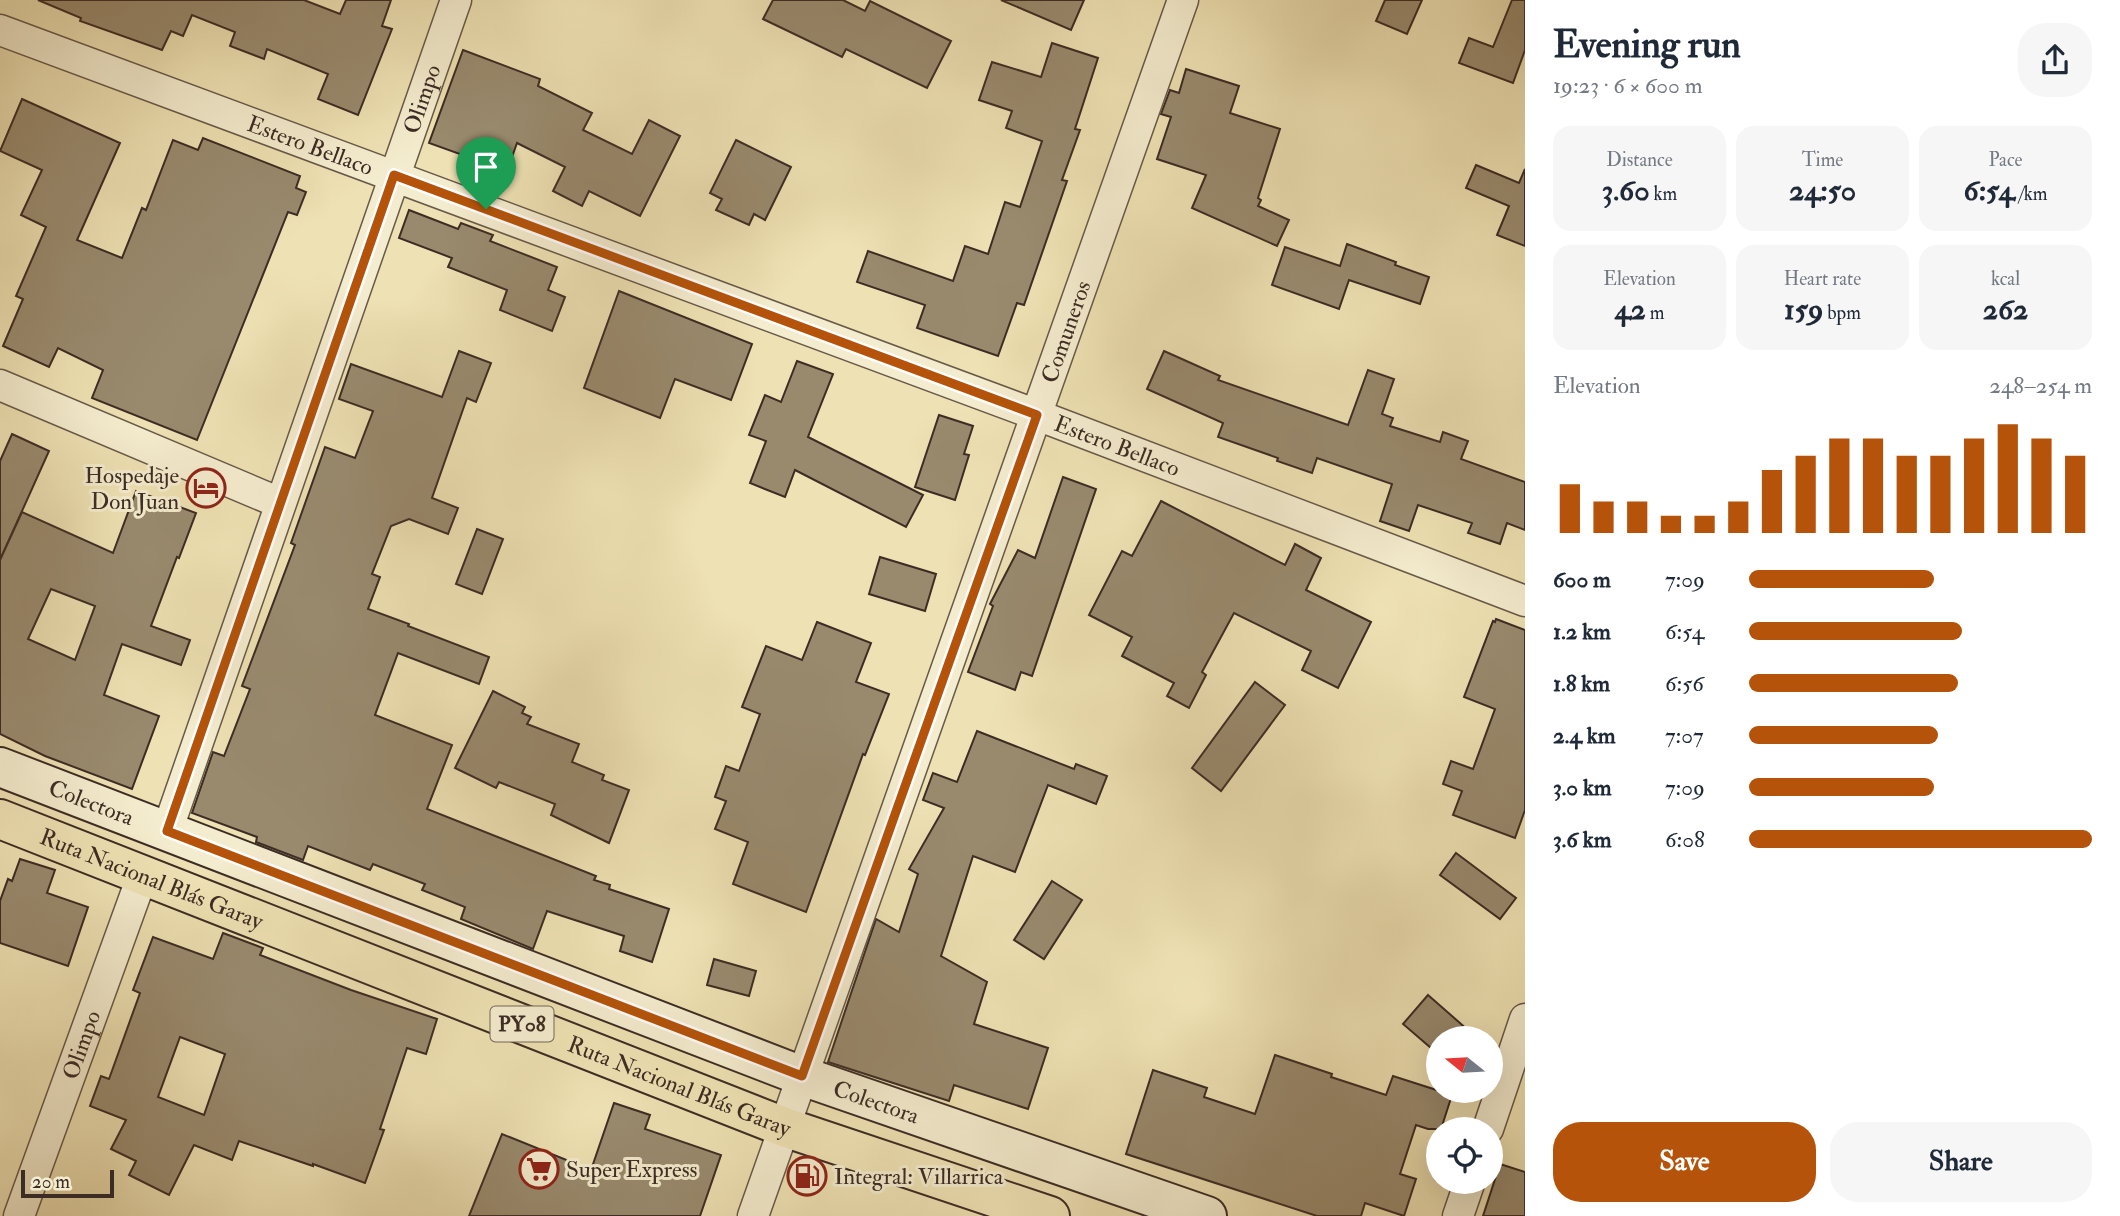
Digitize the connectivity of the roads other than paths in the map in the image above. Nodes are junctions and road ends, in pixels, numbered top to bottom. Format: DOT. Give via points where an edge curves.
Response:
graph roads {
  1 [pos="456,0"];
  2 [pos="1183,0"];
  3 [pos="0,30"];
  4 [pos="394,175"];
  5 [pos="0,385"];
  6 [pos="1037,415"];
  7 [pos="280,503"];
  8 [pos="1525,601"];
  9 [pos="0,767"];
  10 [pos="0,819"];
  11 [pos="167,831"];
  12 [pos="143,874"];
  13 [pos="1525,1019"];
  14 [pos="802,1076"];
  15 [pos="1492,1117"];
  16 [pos="784,1127"];
  17 [pos="1466,1194"];
  18 [pos="19,1216"];
  19 [pos="753,1216"];
  20 [pos="1050,1216"];
  21 [pos="1207,1216"];
  22 [pos="1458,1216"];
  1 -- 4 [label="street, Olimpo"];
  2 -- 6 [label="street, Comuneros"];
  3 -- 4 [label="street, Estero Bellaco"];
  4 -- 6 [label="street, Estero Bellaco"];
  4 -- 7 [label="street, Olimpo"];
  5 -- 7 [label="street"];
  6 -- 8 [label="street, Estero Bellaco"];
  6 -- 14 [label="street, Comuneros"];
  7 -- 11 [label="street, Olimpo"];
  9 -- 11 [label="main road, Colectora"];
  10 -- 12 [label="highway, Ruta Nacional Blás Garay / PY08"];
  11 -- 14 [label="main road, Colectora"];
  12 -- 16 [label="highway, Ruta Nacional Blás Garay / PY08"];
  12 -- 18 [label="street, Olimpo"];
  13 -- 15 [label="street"];
  14 -- 16 [label="street, Comuneros"];
  14 -- 21 [label="main road, Colectora"];
  16 -- 19 [label="street, Comuneros"];
  16 -- 20 [label="highway, Ruta Nacional Blás Garay / PY08"];
  17 -- 22 [label="street"];
}
